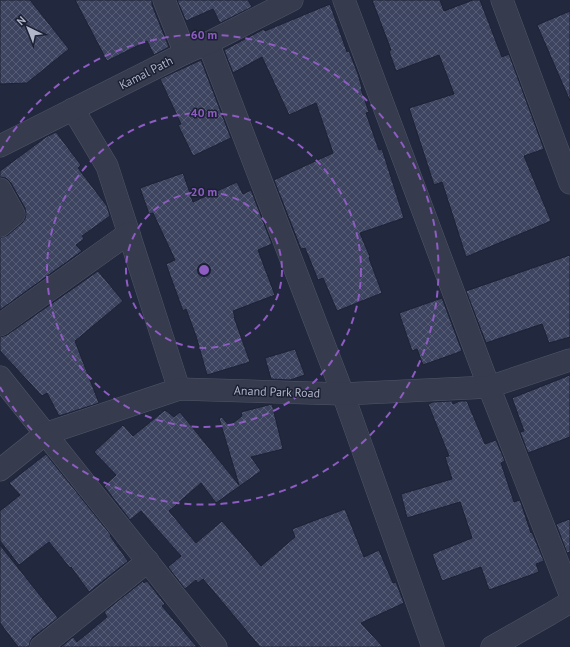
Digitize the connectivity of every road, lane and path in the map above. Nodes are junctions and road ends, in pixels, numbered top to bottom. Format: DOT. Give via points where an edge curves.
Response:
graph roads {
  1 [pos="164,0"];
  2 [pos="292,0"];
  3 [pos="344,0"];
  4 [pos="502,0"];
  5 [pos="208,43"];
  6 [pos="185,53"];
  7 [pos="73,109"];
  8 [pos="0,146"];
  9 [pos="570,183"];
  10 [pos="0,189"];
  11 [pos="0,226"];
  12 [pos="129,233"];
  13 [pos="0,325"];
  14 [pos="570,360"];
  15 [pos="0,377"];
  16 [pos="489,386"];
  17 [pos="179,389"];
  18 [pos="343,394"];
  19 [pos="45,434"];
  20 [pos="0,470"];
  21 [pos="148,561"];
  22 [pos="570,594"];
  23 [pos="570,602"];
  24 [pos="40,647"];
  25 [pos="216,647"];
  26 [pos="433,647"];
  27 [pos="492,647"];
  1 -- 6 [label="street"];
  2 -- 5 [label="street, Kamal Path"];
  3 -- 16 [label="street"];
  4 -- 9 [label="street"];
  5 -- 6 [label="street, Kamal Path"];
  5 -- 18 [label="street"];
  6 -- 7 [label="street, Kamal Path"];
  7 -- 8 [label="street, Kamal Path"];
  7 -- 12 [label="street" via="107,166"];
  10 -- 11 [label="street" via="14,214"];
  12 -- 13 [label="street"];
  12 -- 17 [label="street"];
  14 -- 16 [label="street, Anand Park Road"];
  15 -- 19 [label="street"];
  16 -- 18 [label="street, Anand Park Road"];
  16 -- 22 [label="street"];
  17 -- 18 [label="street, Anand Park Road"];
  17 -- 19 [label="street, Anand Park Road"];
  18 -- 26 [label="street"];
  19 -- 20 [label="street, Anand Park Road"];
  19 -- 21 [label="street"];
  21 -- 24 [label="street"];
  21 -- 25 [label="street"];
  23 -- 27 [label="street"];
}
